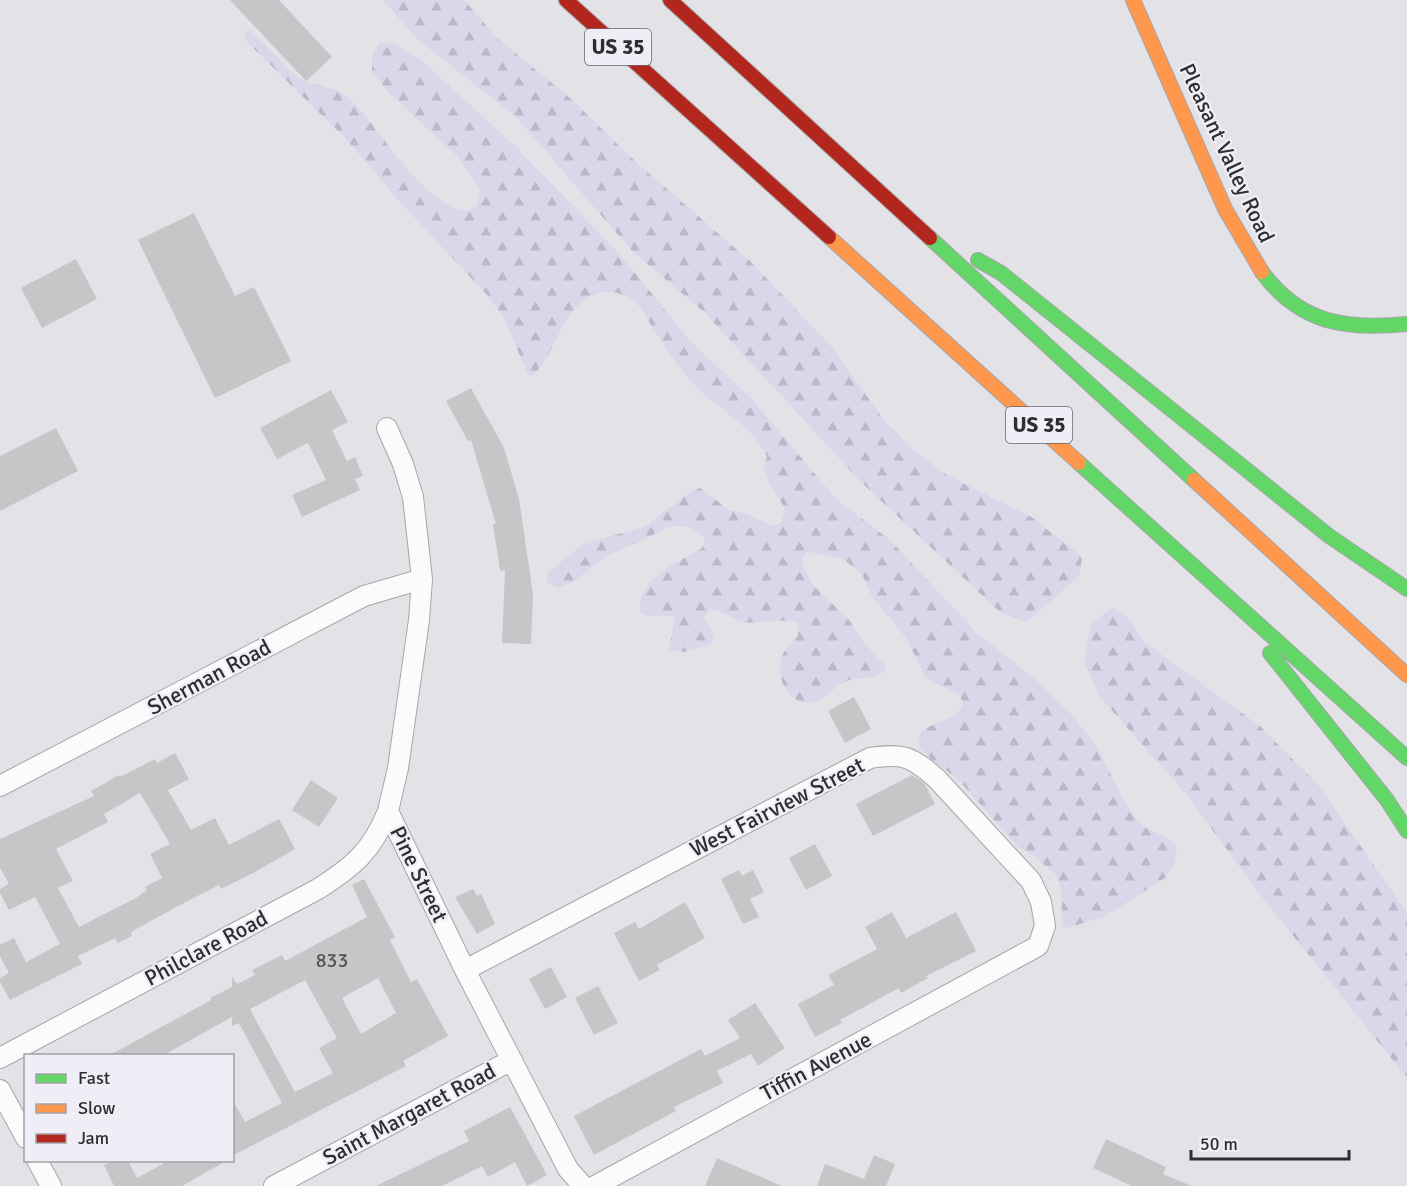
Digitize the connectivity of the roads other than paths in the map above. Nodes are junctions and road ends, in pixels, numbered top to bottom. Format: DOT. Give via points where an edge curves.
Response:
graph roads {
  1 [pos="566,0"];
  2 [pos="670,0"];
  3 [pos="1133,0"];
  4 [pos="920,228"];
  5 [pos="1407,324"];
  6 [pos="387,428"];
  7 [pos="422,579"];
  8 [pos="1407,590"];
  9 [pos="1246,612"];
  10 [pos="1407,675"];
  11 [pos="1407,758"];
  12 [pos="0,786"];
  13 [pos="388,811"];
  14 [pos="1407,831"];
  15 [pos="1038,946"];
  16 [pos="465,970"];
  17 [pos="0,1058"];
  18 [pos="512,1060"];
  19 [pos="0,1090"];
  20 [pos="24,1134"];
  21 [pos="38,1162"];
  22 [pos="51,1186"];
  23 [pos="274,1186"];
  24 [pos="583,1186"];
  25 [pos="595,1186"];
  1 -- 9 [label="main road, US 35"];
  2 -- 4 [label="main road, US 35"];
  3 -- 5 [label="main road, Pleasant Valley Road" via="1238,235 1264,275 1305,312 1329,322 1356,327"];
  4 -- 8 [label="main road" via="1001,273 1329,536"];
  4 -- 10 [label="main road, US 35"];
  6 -- 7 [label="street, Pine Street" via="413,497"];
  7 -- 12 [label="street, Sherman Road" via="364,596"];
  7 -- 13 [label="street, Pine Street" via="418,632"];
  9 -- 11 [label="main road, US 35"];
  9 -- 14 [label="main road" via="1277,665 1387,800"];
  13 -- 16 [label="street, Pine Street"];
  13 -- 17 [label="street, Philclare Road" via="378,835 348,870"];
  15 -- 16 [label="street, West Fairview Street" via="1046,926 1031,881 937,779 920,764 896,754 870,758"];
  15 -- 25 [label="street, Tiffin Avenue"];
  16 -- 18 [label="street, Pine Street"];
  18 -- 23 [label="street, Saint Margaret Road"];
  18 -- 24 [label="street, Pine Street" via="568,1169"];
  19 -- 20 [label="street"];
  21 -- 22 [label="street"];
}
